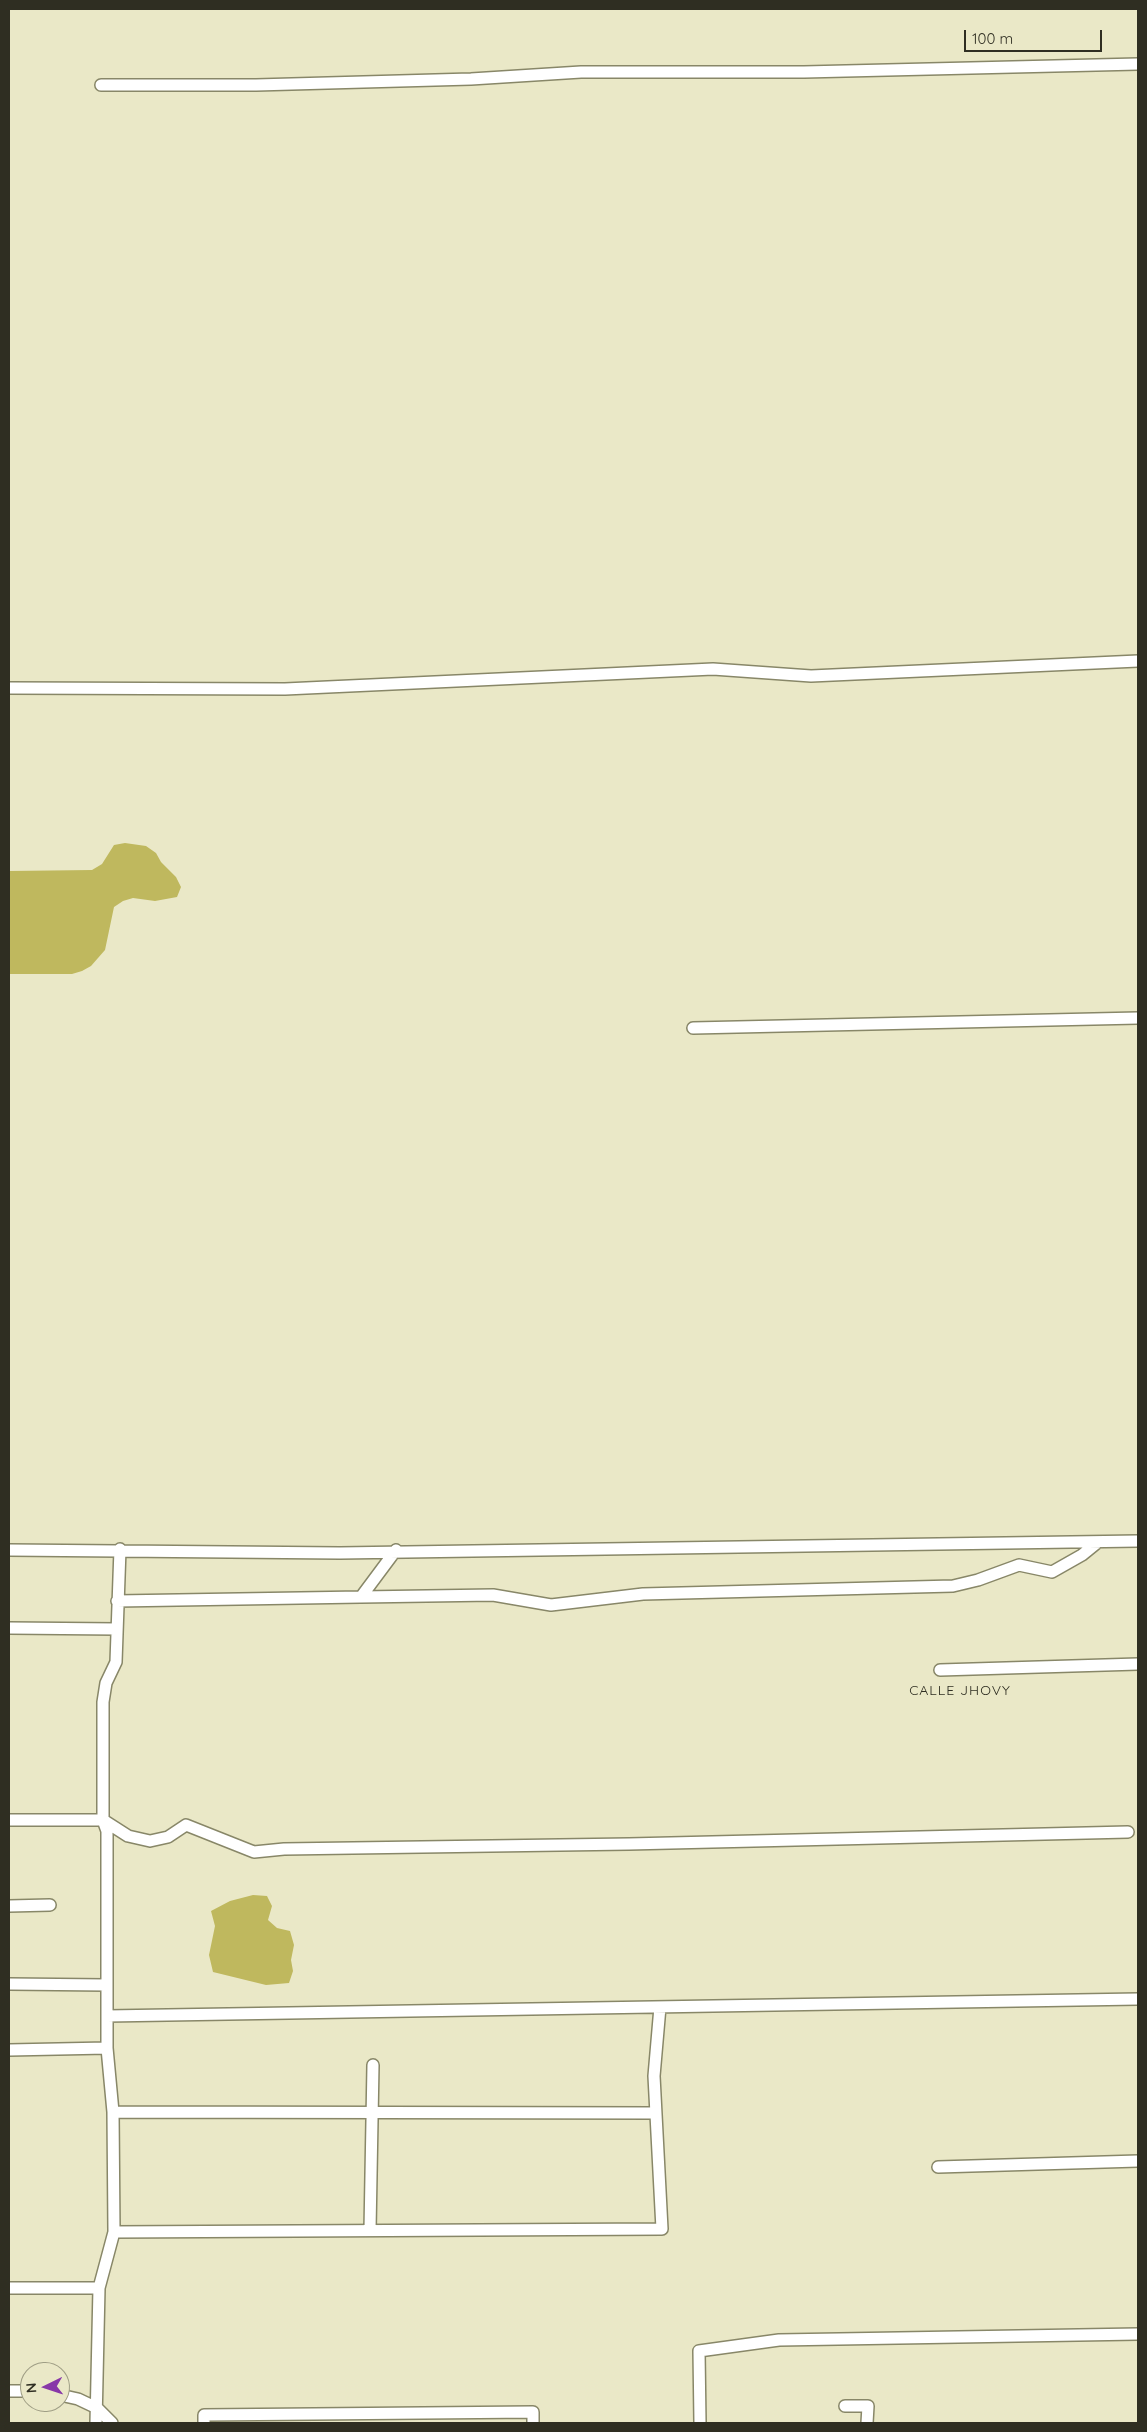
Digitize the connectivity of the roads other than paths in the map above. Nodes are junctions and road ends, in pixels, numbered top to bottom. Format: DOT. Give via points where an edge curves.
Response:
graph roads {
  1 [pos="1138,64"];
  2 [pos="101,85"];
  3 [pos="1138,661"];
  4 [pos="9,688"];
  5 [pos="1138,1018"];
  6 [pos="693,1028"];
  7 [pos="1138,1541"];
  8 [pos="1098,1542"];
  9 [pos="120,1549"];
  10 [pos="9,1550"];
  11 [pos="396,1550"];
  12 [pos="362,1597"];
  13 [pos="117,1601"];
  14 [pos="9,1628"];
  15 [pos="117,1629"];
  16 [pos="1138,1664"];
  17 [pos="940,1670"];
  18 [pos="9,1820"];
  19 [pos="104,1820"];
  20 [pos="1128,1832"];
  21 [pos="9,1906"];
  22 [pos="50,1906"];
  23 [pos="9,1984"];
  24 [pos="106,1985"];
  25 [pos="1138,1999"];
  26 [pos="660,2006"];
  27 [pos="107,2016"];
  28 [pos="106,2048"];
  29 [pos="9,2050"];
  30 [pos="372,2065"];
  31 [pos="113,2112"];
  32 [pos="372,2113"];
  33 [pos="655,2114"];
  34 [pos="1138,2161"];
  35 [pos="938,2167"];
  36 [pos="370,2230"];
  37 [pos="114,2232"];
  38 [pos="9,2288"];
  39 [pos="99,2288"];
  40 [pos="1138,2334"];
  41 [pos="70,2397"];
  42 [pos="845,2406"];
  43 [pos="97,2408"];
  44 [pos="366,2418"];
  45 [pos="96,2423"];
  46 [pos="112,2423"];
  47 [pos="204,2423"];
  48 [pos="533,2423"];
  49 [pos="700,2423"];
  50 [pos="867,2423"];
  1 -- 2 [label="street" via="804,72 581,72 266,85"];
  3 -- 4 [label="street" via="811,676 713,669 285,689"];
  5 -- 6 [label="street"];
  7 -- 8 [label="street"];
  8 -- 11 [label="street"];
  8 -- 12 [label="street" via="1052,1572 1019,1565 953,1586 643,1594 551,1605 493,1594"];
  9 -- 10 [label="street"];
  9 -- 11 [label="street" via="340,1553"];
  9 -- 13 [label="street"];
  11 -- 12 [label="street"];
  12 -- 13 [label="street"];
  13 -- 15 [label="street"];
  14 -- 15 [label="street"];
  15 -- 19 [label="street" via="116,1662 106,1683 103,1702"];
  16 -- 17 [label="street"];
  18 -- 19 [label="street"];
  19 -- 20 [label="street" via="128,1836 150,1841 168,1837 186,1825 254,1852"];
  19 -- 24 [label="street" via="107,1831"];
  21 -- 22 [label="street"];
  23 -- 24 [label="street"];
  24 -- 27 [label="street"];
  25 -- 26 [label="street"];
  26 -- 27 [label="street"];
  26 -- 33 [label="street" via="654,2076"];
  27 -- 28 [label="street"];
  28 -- 29 [label="street"];
  28 -- 31 [label="street"];
  30 -- 32 [label="street"];
  31 -- 32 [label="street"];
  31 -- 37 [label="street"];
  32 -- 33 [label="street"];
  32 -- 36 [label="street"];
  33 -- 36 [label="street" via="662,2229"];
  34 -- 35 [label="street"];
  36 -- 37 [label="street"];
  37 -- 39 [label="street"];
  38 -- 39 [label="street"];
  39 -- 43 [label="street"];
  40 -- 49 [label="street" via="779,2340 699,2351"];
  41 -- 43 [label="street"];
  42 -- 50 [label="street" via="868,2406"];
  43 -- 45 [label="street"];
  43 -- 46 [label="street"];
  44 -- 47 [label="street" via="204,2415"];
  44 -- 48 [label="street" via="532,2412"];
}
